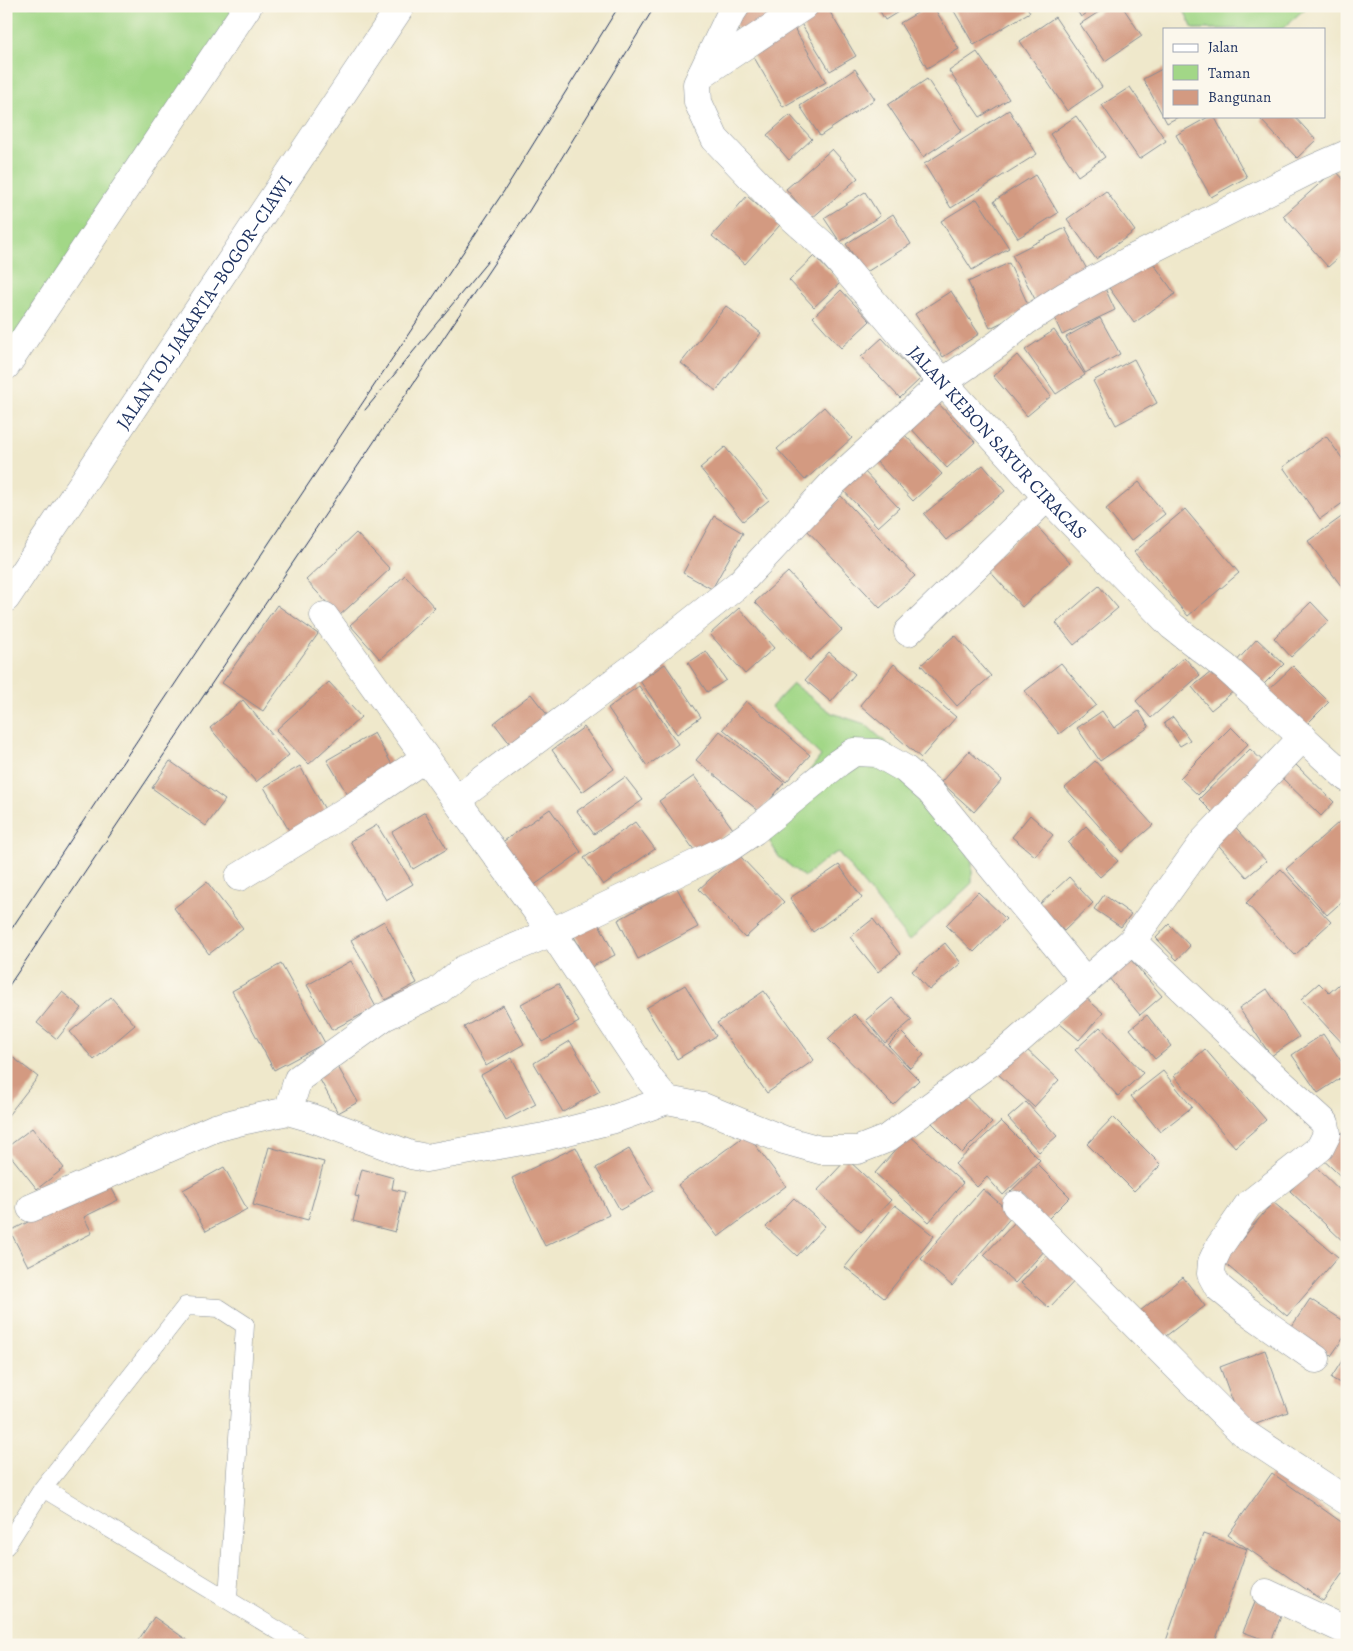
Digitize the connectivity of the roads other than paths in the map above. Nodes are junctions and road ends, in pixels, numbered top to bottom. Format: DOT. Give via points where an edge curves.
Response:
graph roads {
  1 [pos="248,6"];
  2 [pos="401,6"];
  3 [pos="736,6"];
  4 [pos="804,6"];
  5 [pos="701,74"];
  6 [pos="1347,154"];
  7 [pos="6,366"];
  8 [pos="944,382"];
  9 [pos="1047,497"];
  10 [pos="6,598"];
  11 [pos="324,616"];
  12 [pos="908,632"];
  13 [pos="1303,737"];
  14 [pos="426,758"];
  15 [pos="1344,770"];
  16 [pos="456,800"];
  17 [pos="239,877"];
  18 [pos="552,932"];
  19 [pos="1132,941"];
  20 [pos="1086,982"];
  21 [pos="667,1100"];
  22 [pos="288,1111"];
  23 [pos="1016,1205"];
  24 [pos="31,1208"];
  25 [pos="1316,1359"];
  26 [pos="43,1488"];
  27 [pos="1347,1501"];
  28 [pos="6,1546"];
  29 [pos="1266,1593"];
  30 [pos="228,1599"];
  31 [pos="1347,1631"];
  32 [pos="302,1645"];
  1 -- 7 [label="main road"];
  2 -- 10 [label="main road, JALAN TOL JAKARTA–BOGOR–CIAWI"];
  3 -- 5 [label="main road, JALAN KEBON SAYUR CIRACAS"];
  4 -- 5 [label="main road"];
  5 -- 8 [label="main road, JALAN KEBON SAYUR CIRACAS" via="698,102 715,139 776,203 832,253"];
  6 -- 8 [label="main road" via="1206,221 1065,296"];
  8 -- 9 [label="main road, JALAN KEBON SAYUR CIRACAS"];
  8 -- 16 [label="main road" via="834,482 740,583"];
  9 -- 12 [label="main road"];
  9 -- 13 [label="main road, JALAN KEBON SAYUR CIRACAS" via="1172,626"];
  11 -- 14 [label="main road"];
  13 -- 15 [label="main road, JALAN KEBON SAYUR CIRACAS"];
  13 -- 19 [label="main road" via="1204,841"];
  14 -- 16 [label="main road"];
  14 -- 17 [label="main road"];
  16 -- 18 [label="main road"];
  18 -- 20 [label="main road" via="729,848 854,752 877,753 905,769 930,791"];
  18 -- 21 [label="main road"];
  18 -- 22 [label="main road" via="464,969 438,991 384,1017 298,1079"];
  19 -- 20 [label="main road"];
  19 -- 25 [label="main road" via="1325,1123 1327,1134 1320,1148 1248,1205 1219,1247 1211,1274 1218,1287 1246,1310"];
  20 -- 21 [label="main road" via="1011,1048 886,1139 858,1150 820,1150 784,1140 703,1107"];
  21 -- 22 [label="main road" via="611,1120 544,1137 426,1158"];
  22 -- 24 [label="main road" via="215,1128"];
  23 -- 27 [label="main road" via="1242,1432"];
  26 -- 28 [label="lane"];
  26 -- 30 [label="lane"];
  26 -- 30 [label="lane" via="186,1306 219,1308 244,1325"];
  29 -- 31 [label="main road"];
  30 -- 32 [label="lane"];
}
